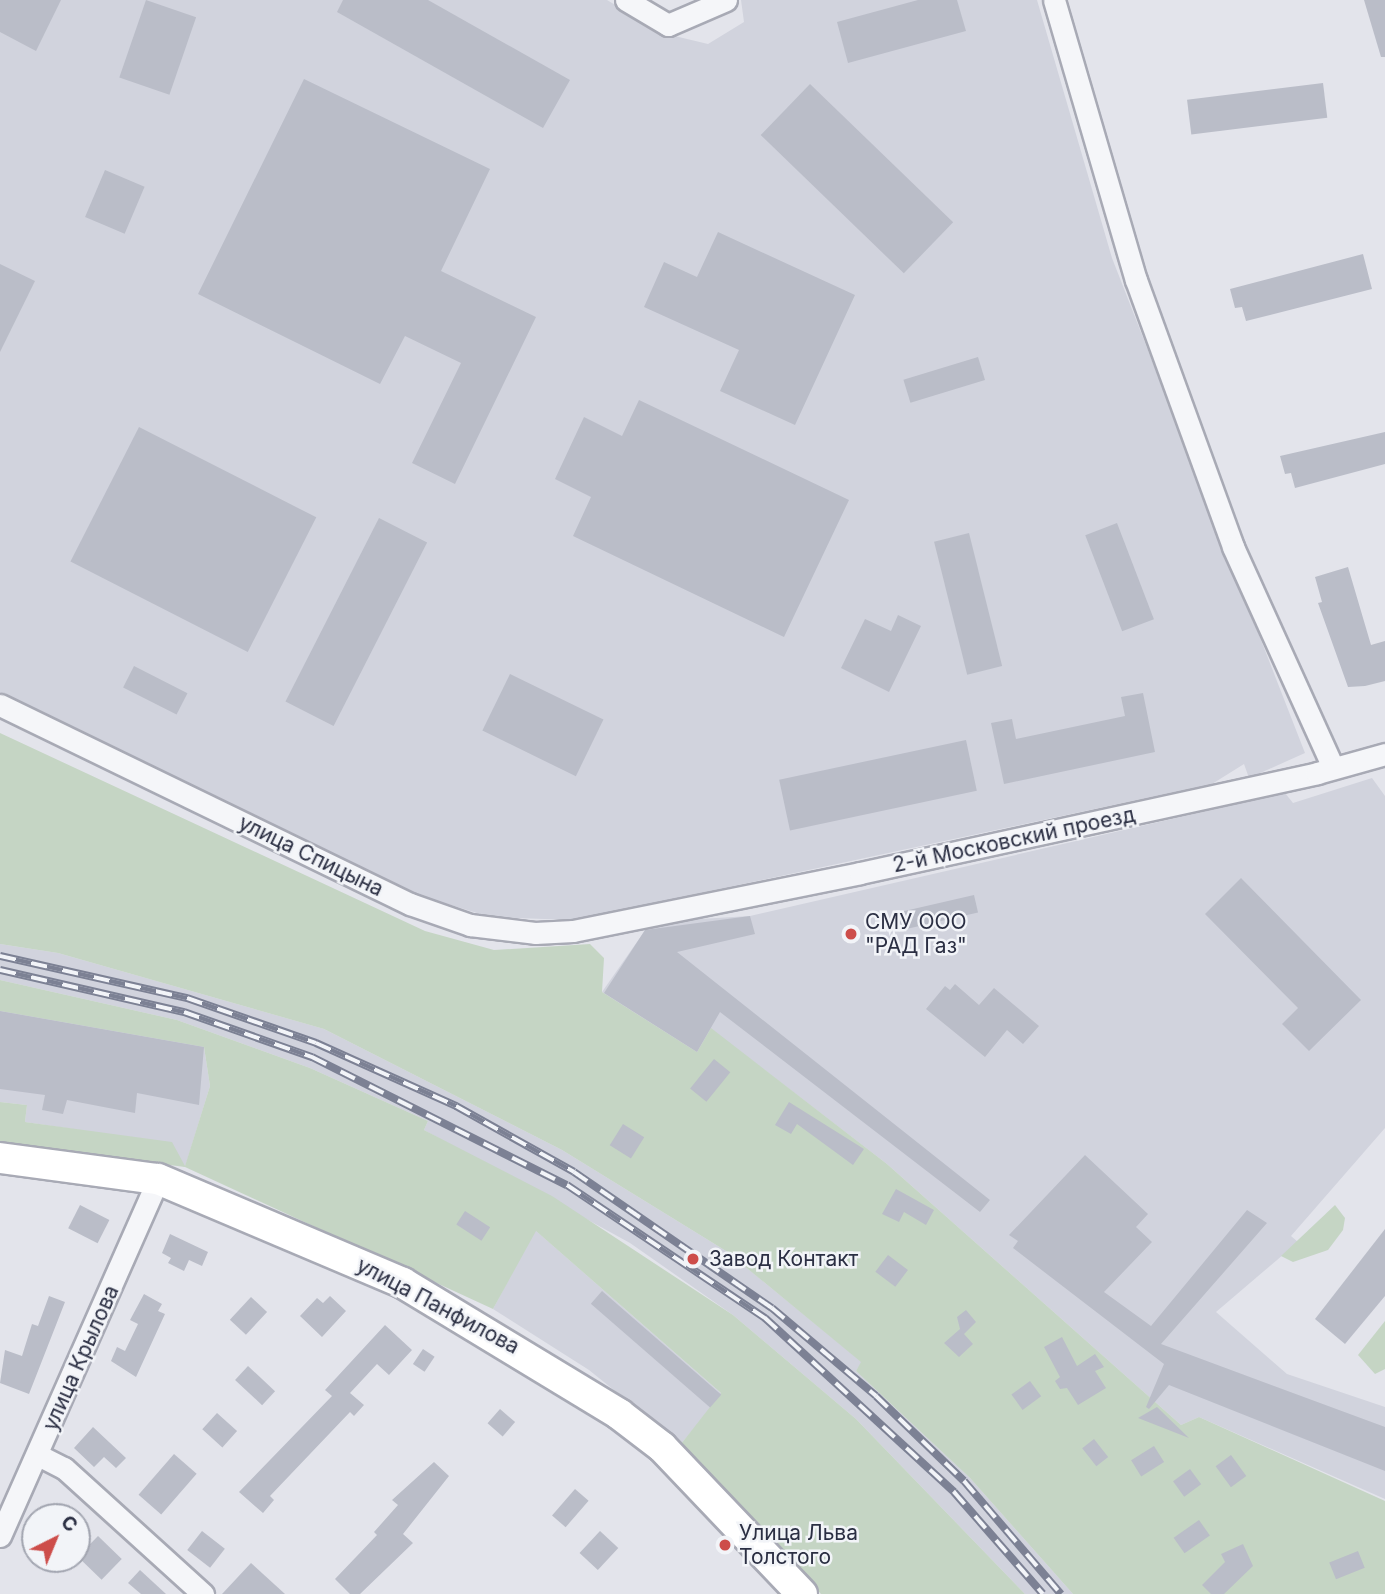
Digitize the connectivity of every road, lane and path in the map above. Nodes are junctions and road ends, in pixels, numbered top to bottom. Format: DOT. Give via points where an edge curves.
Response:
graph roads {
  1 [pos="626,0"];
  2 [pos="726,0"];
  3 [pos="1054,0"];
  4 [pos="0,705"];
  5 [pos="1385,754"];
  6 [pos="1333,766"];
  7 [pos="640,917"];
  8 [pos="0,1158"];
  9 [pos="158,1179"];
  10 [pos="38,1455"];
  11 [pos="0,1536"];
  12 [pos="203,1594"];
  13 [pos="802,1594"];
  1 -- 2 [label="street" via="668,25"];
  3 -- 6 [label="street" via="1128,259 1233,547"];
  4 -- 7 [label="street, улица Спицына" via="410,904 470,925 536,933 614,931"];
  5 -- 6 [label="street, 2-й Московский проезд"];
  6 -- 7 [label="street, 2-й Московский проезд" via="1116,819"];
  8 -- 9 [label="main road, улица Панфилова"];
  9 -- 10 [label="street, улица Крылова"];
  9 -- 13 [label="main road, улица Панфилова" via="403,1283 596,1397 662,1447"];
  10 -- 11 [label="street, улица Крылова"];
  10 -- 12 [label="street" via="64,1468"];
}
